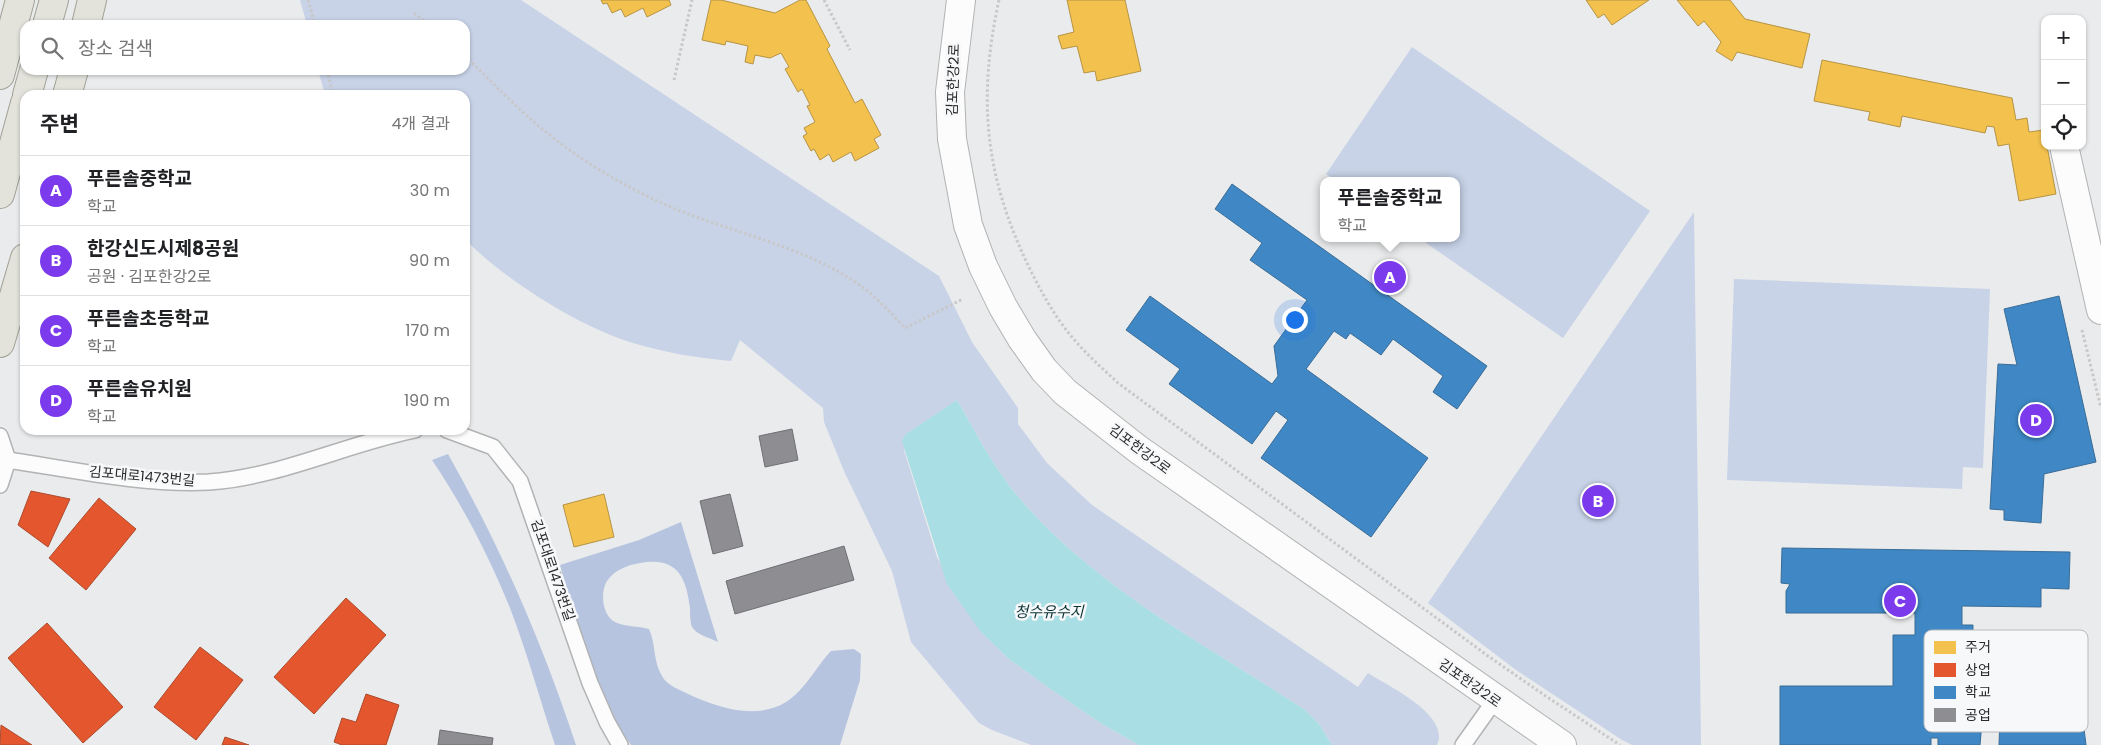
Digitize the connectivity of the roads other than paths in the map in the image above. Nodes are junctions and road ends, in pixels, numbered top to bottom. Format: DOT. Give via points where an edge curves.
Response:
graph roads {
  1 [pos="20,0"];
  2 [pos="54,0"];
  3 [pos="92,0"];
  4 [pos="961,0"];
  5 [pos="48,20"];
  6 [pos="87,20"];
  7 [pos="0,75"];
  8 [pos="33,75"];
  9 [pos="73,75"];
  10 [pos="28,90"];
  11 [pos="68,90"];
  12 [pos="20,121"];
  13 [pos="2065,150"];
  14 [pos="0,194"];
  15 [pos="20,275"];
  16 [pos="2091,317"];
  17 [pos="0,342"];
  18 [pos="391,435"];
  19 [pos="465,435"];
  20 [pos="0,436"];
  21 [pos="8,460"];
  22 [pos="0,485"];
  23 [pos="1495,700"];
  24 [pos="620,745"];
  25 [pos="1463,745"];
  26 [pos="1562,745"];
  1 -- 7 [label="main road"];
  2 -- 5 [label="main road"];
  3 -- 6 [label="main road"];
  4 -- 23 [label="street, 김포한강2로" via="950,92 952,139 968,225 983,266 1004,307 1044,370 1066,392 1139,450"];
  8 -- 10 [label="main road"];
  9 -- 11 [label="main road"];
  12 -- 14 [label="main road"];
  13 -- 16 [label="street"];
  15 -- 17 [label="main road"];
  18 -- 21 [label="lane, 김포대로1473번길" via="285,468 210,482 150,480"];
  19 -- 24 [label="lane, 김포대로1473번길" via="493,447 520,482 590,683"];
  20 -- 21 [label="lane"];
  21 -- 22 [label="lane"];
  23 -- 25 [label="lane"];
  23 -- 26 [label="street, 김포한강2로"];
}
